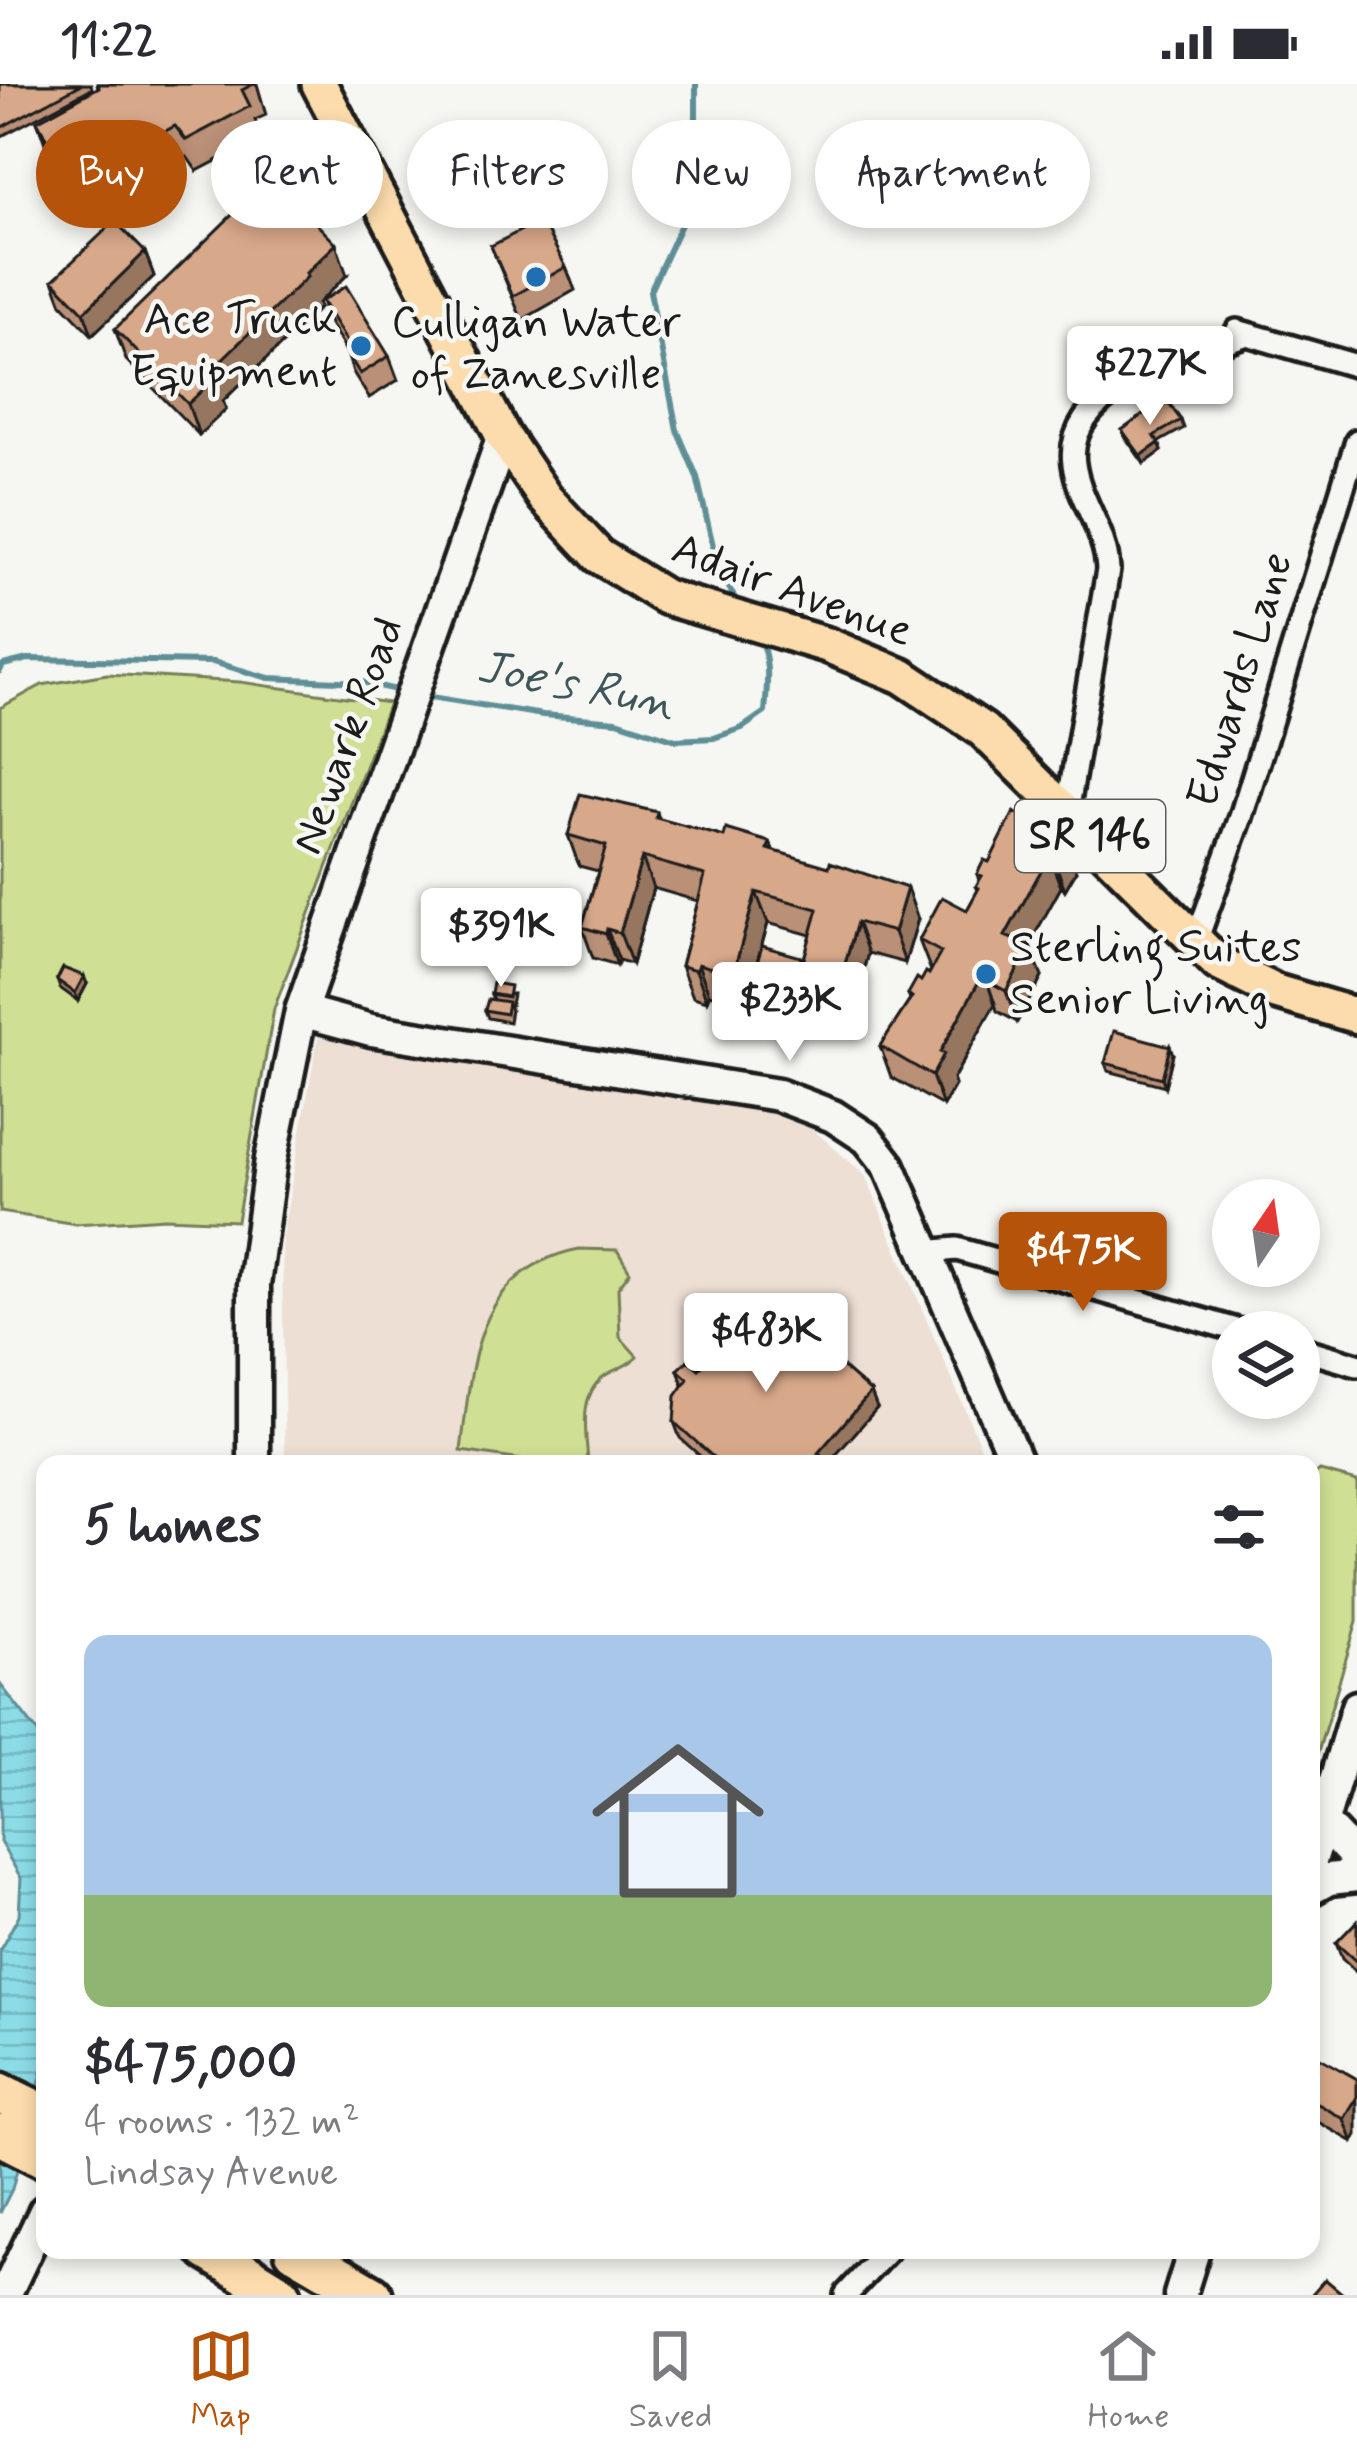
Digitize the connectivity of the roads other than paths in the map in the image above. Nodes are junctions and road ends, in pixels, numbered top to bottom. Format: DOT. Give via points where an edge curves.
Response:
graph roads {
  1 [pos="319,84"];
  2 [pos="1357,366"];
  3 [pos="503,436"];
  4 [pos="1357,441"];
  5 [pos="1066,812"];
  6 [pos="1196,941"];
  7 [pos="302,1010"];
  8 [pos="1357,1016"];
  9 [pos="925,1252"];
  10 [pos="1212,1323"];
  11 [pos="1320,1354"];
  12 [pos="1357,1365"];
  13 [pos="254,1455"];
  14 [pos="1013,1455"];
  15 [pos="1357,1707"];
  16 [pos="1320,1807"];
  17 [pos="1320,1818"];
  18 [pos="1357,1859"];
  19 [pos="1357,1876"];
  20 [pos="1320,1884"];
  21 [pos="0,2093"];
  22 [pos="36,2111"];
  23 [pos="0,2134"];
  24 [pos="36,2153"];
  25 [pos="36,2230"];
  26 [pos="223,2259"];
  27 [pos="310,2259"];
  28 [pos="312,2259"];
  29 [pos="880,2259"];
  30 [pos="1191,2259"];
  31 [pos="5,2295"];
  32 [pos="281,2295"];
  33 [pos="373,2295"];
  34 [pos="401,2295"];
  35 [pos="846,2295"];
  36 [pos="1180,2295"];
  1 -- 3 [label="main road, SR 146"];
  2 -- 5 [label="street" via="1238,331 1139,376 1096,404 1077,433 1074,466 1108,570"];
  3 -- 5 [label="main road, Adair Avenue / SR 146" via="599,556 689,606 827,645 902,676 983,730"];
  3 -- 7 [label="street, Newark Road"];
  4 -- 6 [label="street, Edwards Lane"];
  5 -- 6 [label="main road, Adair Avenue / SR 146"];
  6 -- 8 [label="main road, Adair Avenue / SR 146" via="1246,980"];
  7 -- 9 [label="street" via="371,1030 799,1101 868,1139 889,1166"];
  7 -- 13 [label="street, Newark Road" via="254,1285"];
  9 -- 10 [label="street" via="956,1249"];
  9 -- 14 [label="street"];
  11 -- 12 [label="street"];
  15 -- 16 [label="street"];
  17 -- 18 [label="street"];
  19 -- 20 [label="street"];
  21 -- 22 [label="highway"];
  23 -- 24 [label="highway"];
  25 -- 31 [label="street"];
  26 -- 32 [label="highway"];
  27 -- 33 [label="highway"];
  28 -- 34 [label="highway"];
  29 -- 35 [label="street"];
  30 -- 36 [label="street"];
}
